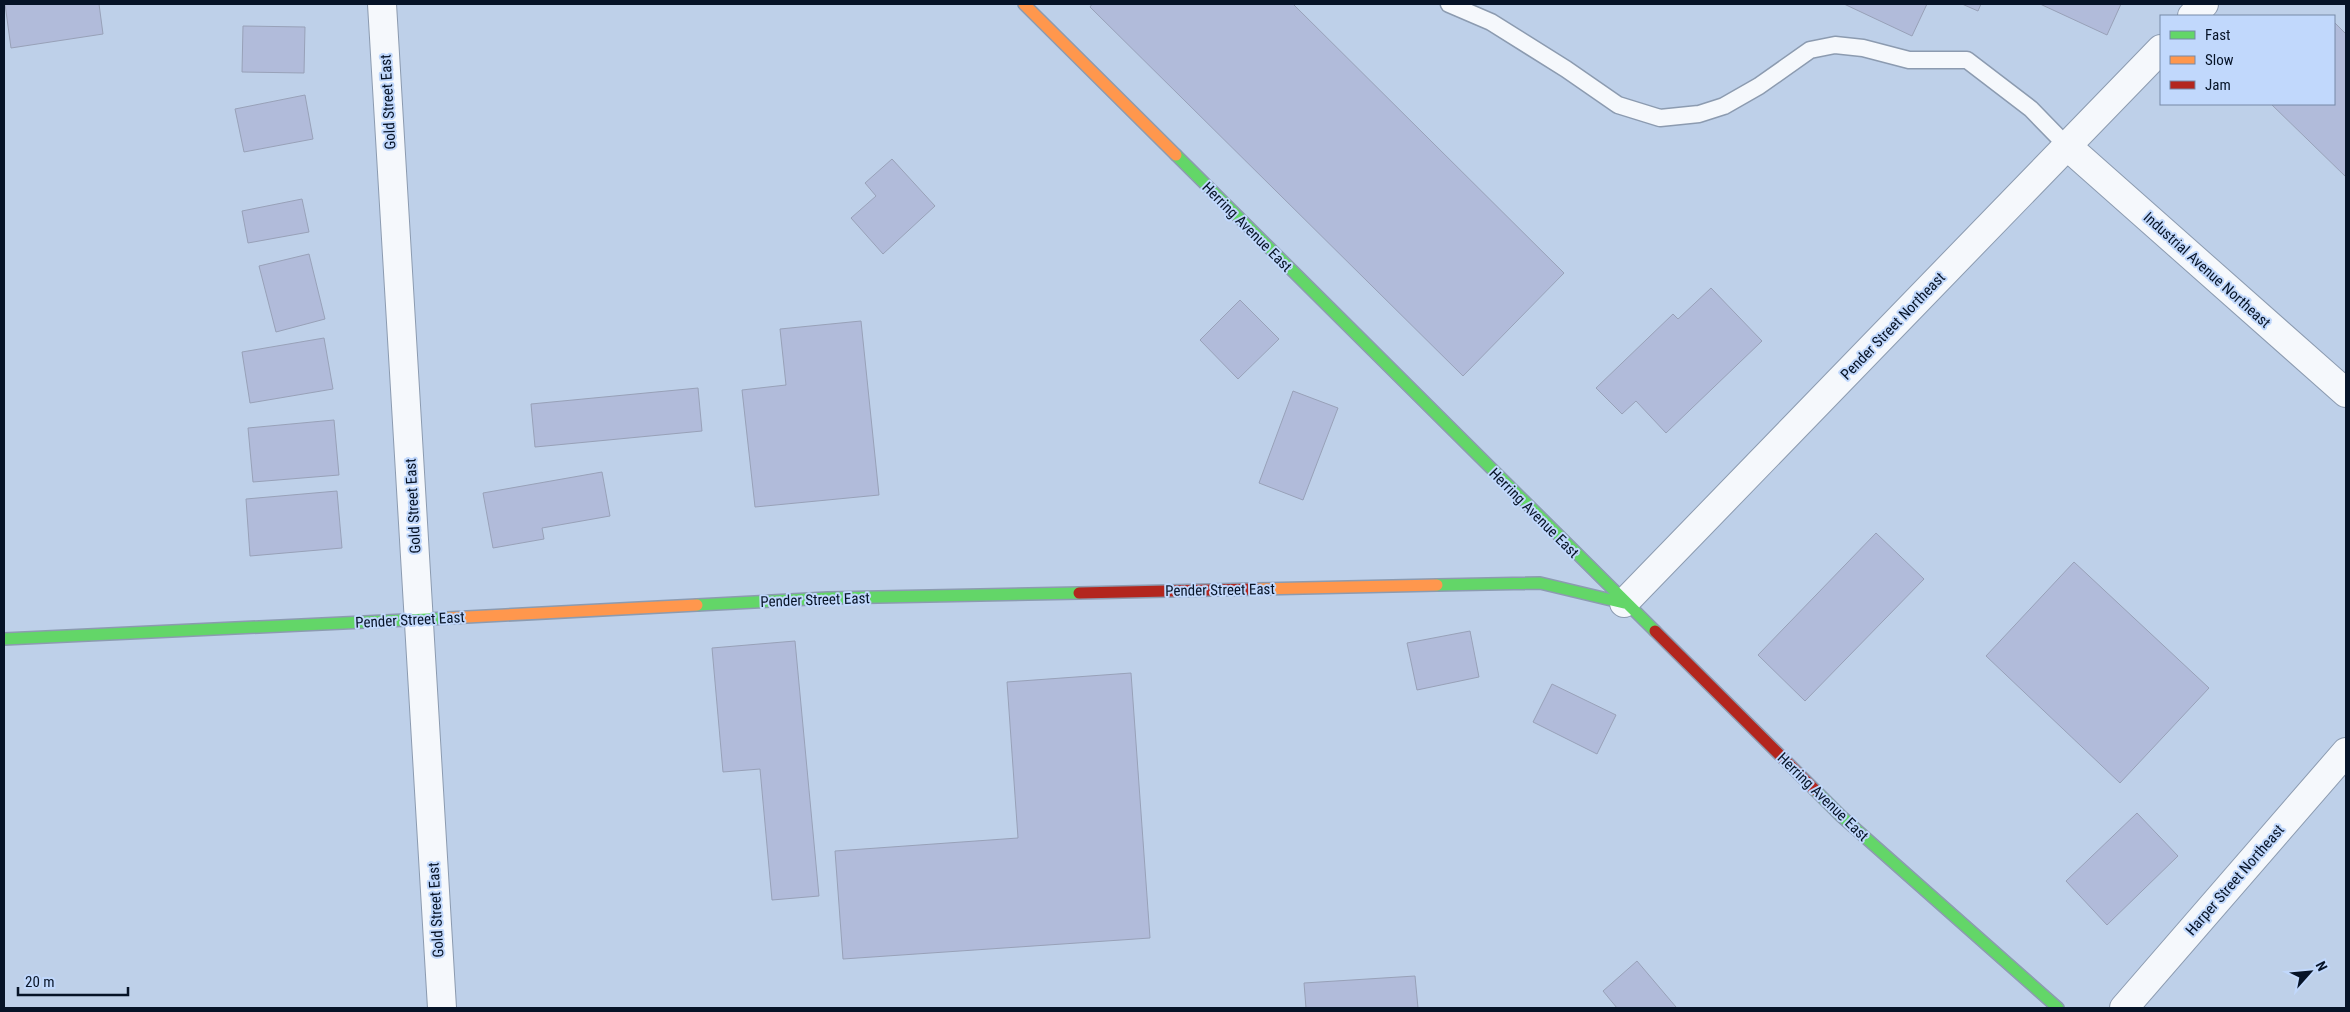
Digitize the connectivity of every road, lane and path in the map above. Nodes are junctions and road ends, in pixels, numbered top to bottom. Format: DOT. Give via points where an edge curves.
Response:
graph roads {
  1 [pos="382,4"];
  2 [pos="1024,4"];
  3 [pos="1449,4"];
  4 [pos="2204,4"];
  5 [pos="2193,15"];
  6 [pos="2160,49"];
  7 [pos="2067,146"];
  8 [pos="2346,393"];
  9 [pos="1624,603"];
  10 [pos="420,620"];
  11 [pos="4,638"];
  12 [pos="2346,752"];
  13 [pos="442,1008"];
  14 [pos="2058,1008"];
  15 [pos="2124,1008"];
  1 -- 10 [label="street, Gold Street East"];
  2 -- 9 [label="street, Herring Avenue East"];
  3 -- 7 [label="lane" via="1491,22 1618,105 1660,118 1699,114 1724,106 1810,50 1835,45 1863,48 1909,60 1967,60 2031,109"];
  4 -- 5 [label="street"];
  6 -- 7 [label="street, Pender Street Northeast"];
  7 -- 8 [label="street, Industrial Avenue Northeast"];
  7 -- 9 [label="street, Pender Street Northeast"];
  9 -- 10 [label="street, Pender Street East" via="1540,583 828,598"];
  9 -- 14 [label="street, Herring Avenue East" via="1841,816"];
  10 -- 11 [label="street, Pender Street East"];
  10 -- 13 [label="street, Gold Street East"];
  12 -- 15 [label="street, Harper Street Northeast"];
}
